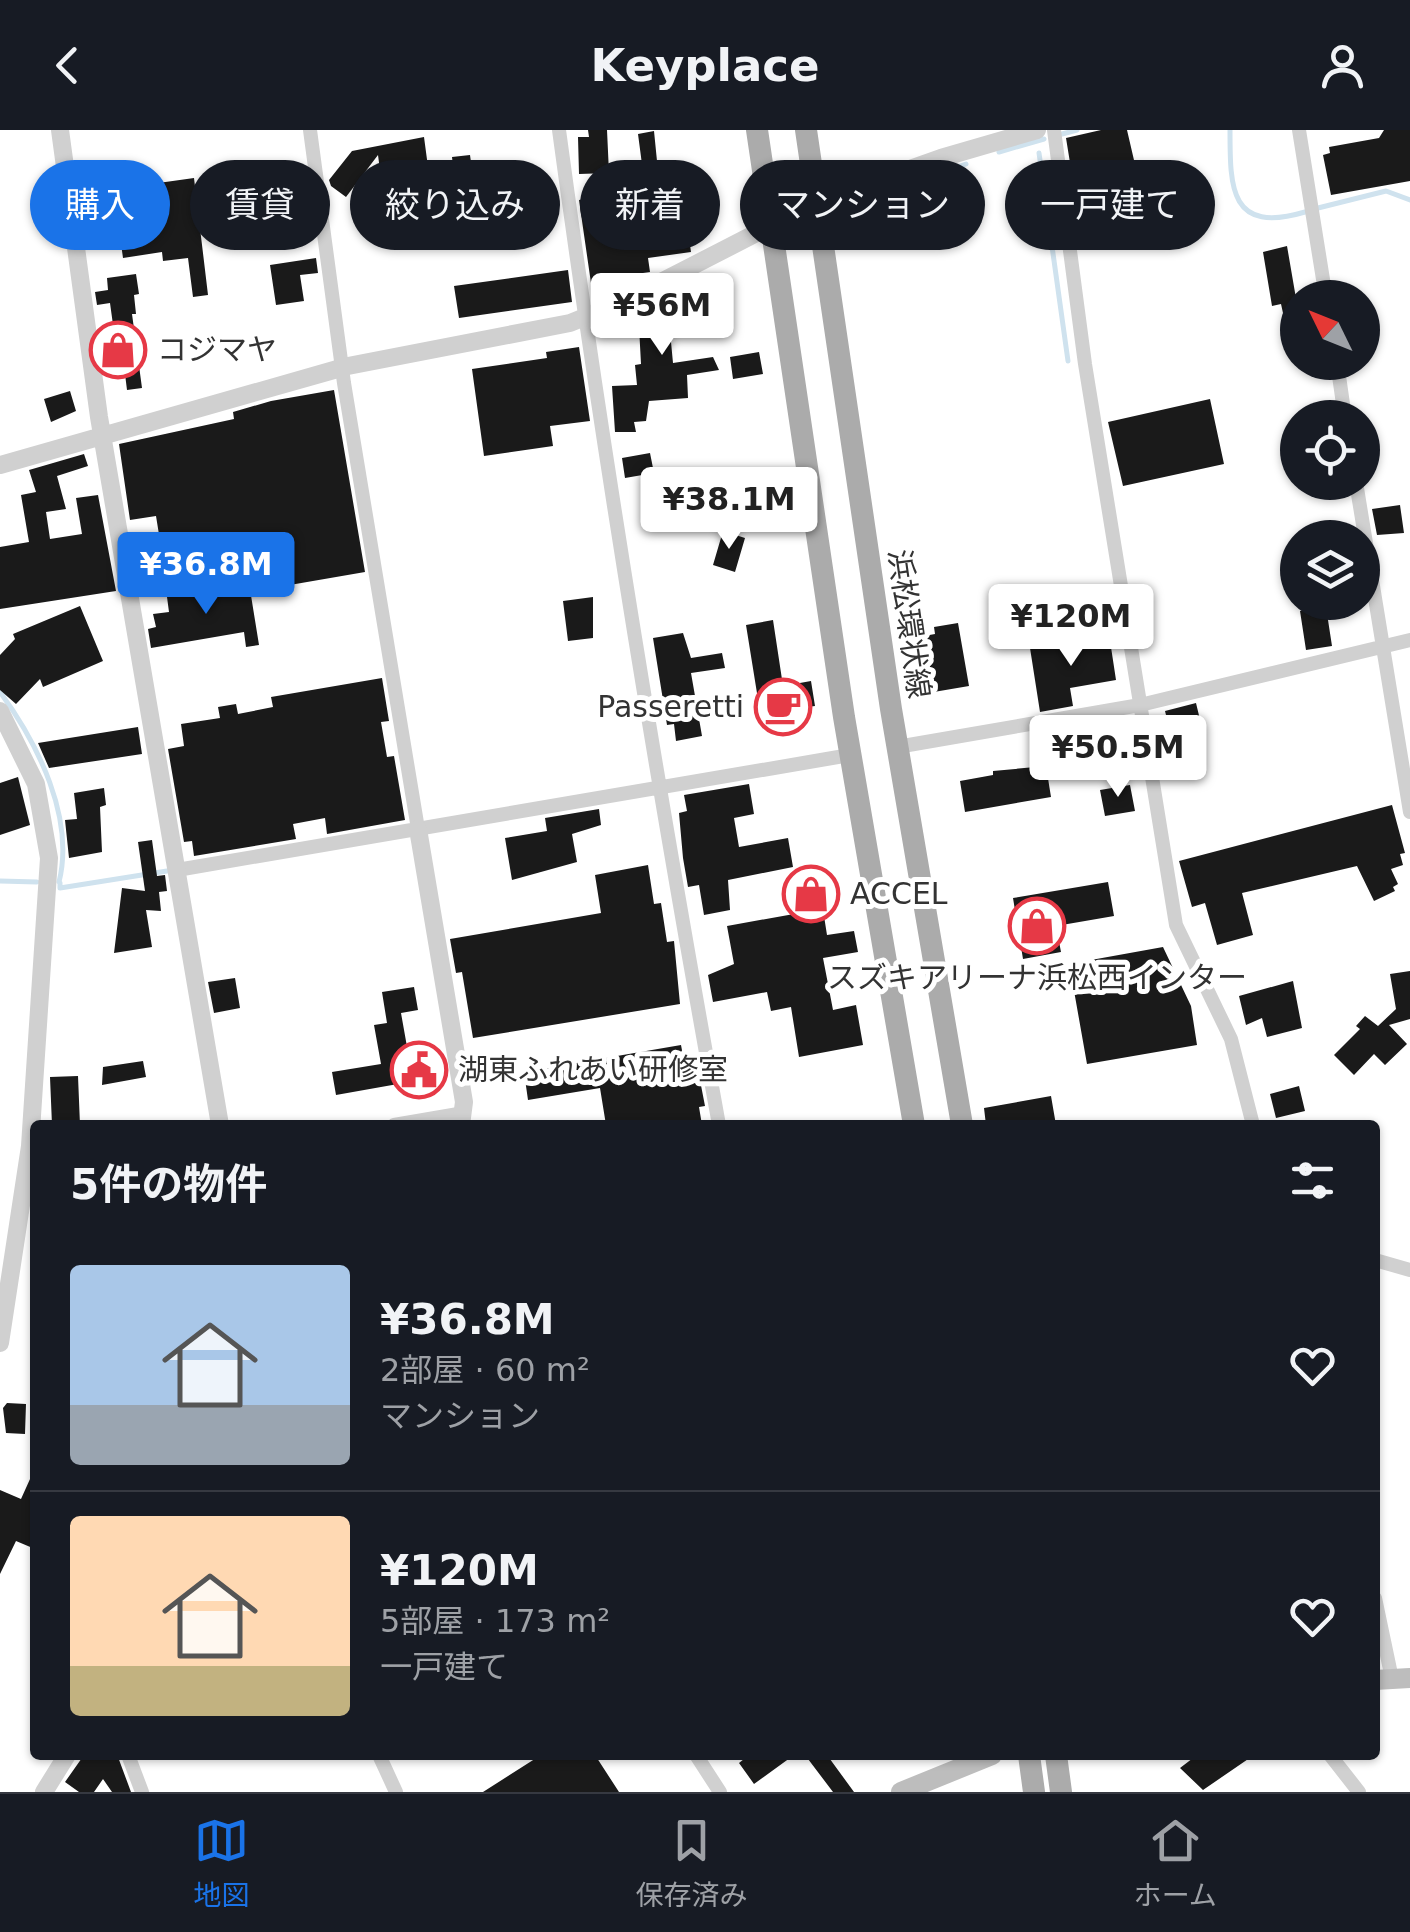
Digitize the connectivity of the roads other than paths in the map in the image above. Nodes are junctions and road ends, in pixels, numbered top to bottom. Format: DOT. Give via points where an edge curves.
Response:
graph roads {
  1 [pos="60,130"];
  2 [pos="310,130"];
  3 [pos="559,130"];
  4 [pos="758,130"];
  5 [pos="806,130"];
  6 [pos="1037,130"];
  7 [pos="1054,130"];
  8 [pos="1298,130"];
  9 [pos="762,160"];
  10 [pos="811,160"];
  11 [pos="935,160"];
  12 [pos="740,238"];
  13 [pos="775,250"];
  14 [pos="824,250"];
  15 [pos="1323,280"];
  16 [pos="584,318"];
  17 [pos="342,367"];
  18 [pos="103,432"];
  19 [pos="0,465"];
  20 [pos="1359,500"];
  21 [pos="1410,640"];
  22 [pos="1383,647"];
  23 [pos="1140,705"];
  24 [pos="0,710"];
  25 [pos="898,746"];
  26 [pos="850,755"];
  27 [pos="660,787"];
  28 [pos="1410,812"];
  29 [pos="418,828"];
  30 [pos="178,870"];
  31 [pos="462,1119"];
  32 [pos="34,1120"];
  33 [pos="219,1120"];
  34 [pos="719,1120"];
  35 [pos="913,1120"];
  36 [pos="961,1120"];
  37 [pos="1252,1120"];
  38 [pos="30,1185"];
  39 [pos="1380,1261"];
  40 [pos="1410,1270"];
  41 [pos="0,1343"];
  42 [pos="1380,1622"];
  43 [pos="1392,1679"];
  44 [pos="64,1760"];
  45 [pos="130,1760"];
  46 [pos="381,1760"];
  47 [pos="699,1760"];
  48 [pos="1030,1760"];
  49 [pos="1057,1760"];
  50 [pos="1334,1760"];
  51 [pos="956,1761"];
  52 [pos="44,1792"];
  53 [pos="142,1792"];
  54 [pos="396,1792"];
  55 [pos="720,1792"];
  56 [pos="901,1792"];
  57 [pos="1034,1792"];
  58 [pos="1061,1792"];
  59 [pos="1359,1792"];
  1 -- 18 [label="street"];
  2 -- 17 [label="street"];
  3 -- 16 [label="street"];
  4 -- 9 [label="main road"];
  5 -- 10 [label="main road, 浜松環状線"];
  6 -- 11 [label="street"];
  7 -- 23 [label="street"];
  8 -- 15 [label="street"];
  12 -- 16 [label="street"];
  13 -- 26 [label="main road"];
  14 -- 25 [label="main road, 浜松環状線"];
  16 -- 17 [label="street"];
  16 -- 27 [label="street"];
  17 -- 18 [label="street"];
  17 -- 29 [label="street"];
  18 -- 19 [label="street"];
  18 -- 30 [label="street" via="156,774"];
  20 -- 22 [label="street"];
  21 -- 22 [label="street"];
  22 -- 23 [label="street"];
  22 -- 28 [label="street"];
  23 -- 25 [label="street"];
  23 -- 37 [label="street" via="1176,925 1231,1039"];
  24 -- 32 [label="street" via="36,784 49,858"];
  25 -- 36 [label="main road, 浜松環状線"];
  26 -- 27 [label="street"];
  26 -- 35 [label="main road"];
  27 -- 29 [label="street"];
  27 -- 34 [label="street"];
  29 -- 30 [label="street"];
  29 -- 31 [label="street"];
  30 -- 33 [label="street"];
  38 -- 41 [label="street"];
  39 -- 40 [label="street"];
  42 -- 43 [label="street"];
  44 -- 52 [label="street"];
  45 -- 53 [label="street"];
  46 -- 54 [label="street"];
  47 -- 55 [label="street"];
  48 -- 57 [label="main road"];
  49 -- 58 [label="main road"];
  50 -- 59 [label="street"];
  51 -- 56 [label="main road"];
}
